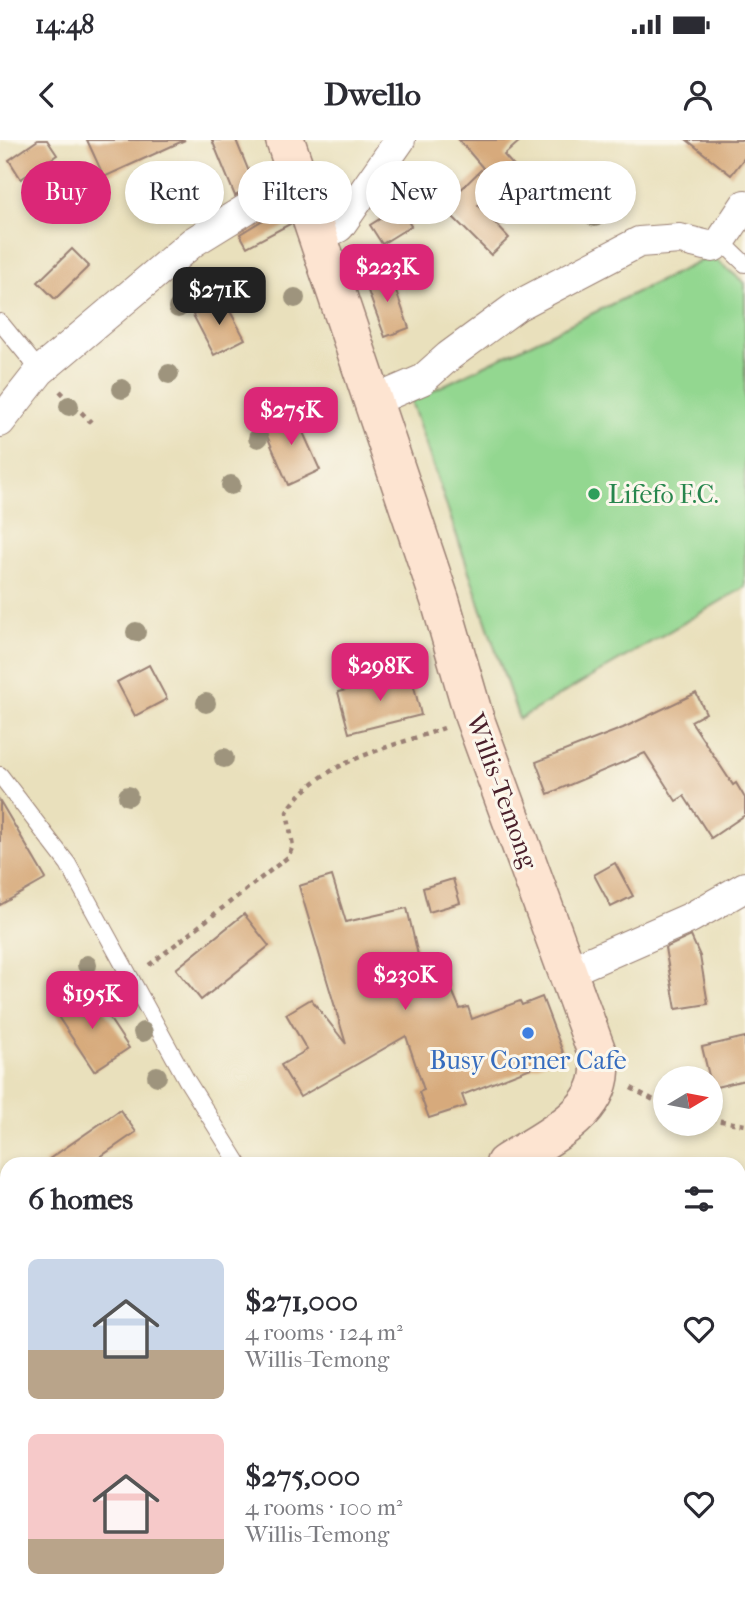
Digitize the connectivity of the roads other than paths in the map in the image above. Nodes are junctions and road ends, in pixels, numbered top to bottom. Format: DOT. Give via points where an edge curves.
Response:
graph roads {
  1 [pos="285,140"];
  2 [pos="400,140"];
  3 [pos="292,161"];
  4 [pos="745,205"];
  5 [pos="238,214"];
  6 [pos="313,224"];
  7 [pos="317,237"];
  8 [pos="721,241"];
  9 [pos="745,264"];
  10 [pos="0,322"];
  11 [pos="40,371"];
  12 [pos="373,401"];
  13 [pos="0,422"];
  14 [pos="0,775"];
  15 [pos="745,887"];
  16 [pos="568,972"];
  17 [pos="235,1157"];
  18 [pos="516,1157"];
  1 -- 3 [label="main road, Willis-Temong"];
  2 -- 7 [label="street" via="339,227"];
  4 -- 8 [label="street"];
  5 -- 11 [label="street" via="193,242"];
  6 -- 7 [label="main road, Willis-Temong"];
  7 -- 12 [label="main road, Willis-Temong"];
  8 -- 9 [label="lane"];
  8 -- 12 [label="street" via="713,247 680,239 639,242 517,306 422,380"];
  10 -- 11 [label="lane"];
  11 -- 13 [label="street"];
  12 -- 16 [label="main road, Willis-Temong" via="474,717"];
  14 -- 17 [label="lane" via="68,864"];
  15 -- 16 [label="street" via="690,918"];
  16 -- 18 [label="main road, Willis-Temong" via="600,1072 591,1100 570,1121"];
}
